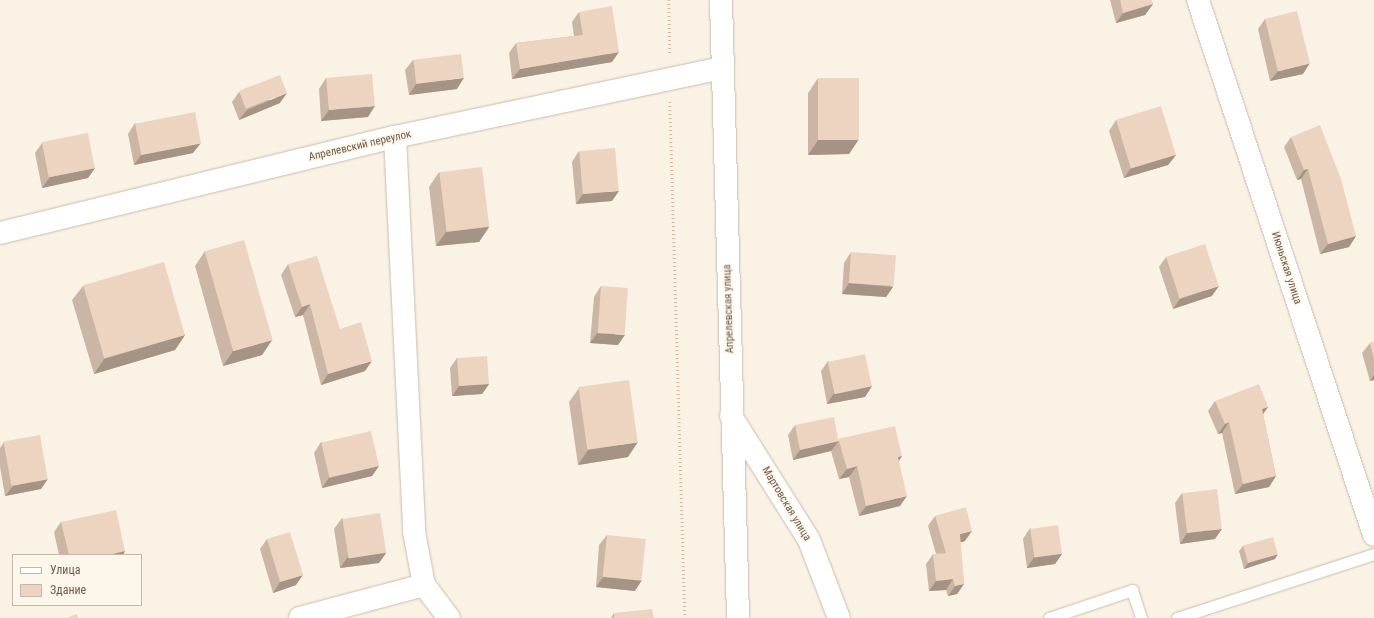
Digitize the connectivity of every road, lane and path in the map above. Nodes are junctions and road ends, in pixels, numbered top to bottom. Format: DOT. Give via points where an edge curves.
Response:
graph roads {
  1 [pos="669,0"];
  2 [pos="721,0"];
  3 [pos="1198,0"];
  4 [pos="722,68"];
  5 [pos="670,79"];
  6 [pos="395,138"];
  7 [pos="0,233"];
  8 [pos="732,416"];
  9 [pos="1374,535"];
  10 [pos="1374,554"];
  11 [pos="424,585"];
  12 [pos="300,618"];
  13 [pos="449,618"];
  14 [pos="685,618"];
  15 [pos="738,618"];
  16 [pos="840,618"];
  17 [pos="1048,618"];
  18 [pos="1141,618"];
  19 [pos="1177,618"];
  1 -- 5 [label="path"];
  2 -- 4 [label="street, Апрелевская улица"];
  3 -- 9 [label="street, Июньская улица"];
  4 -- 5 [label="street, Апрелевский переулок"];
  4 -- 8 [label="street, Апрелевская улица"];
  5 -- 6 [label="street, Апрелевский переулок"];
  5 -- 14 [label="path"];
  6 -- 7 [label="street, Апрелевский переулок"];
  6 -- 11 [label="street" via="414,532"];
  8 -- 15 [label="street, Апрелевская улица"];
  8 -- 16 [label="street, Мартовская улица" via="809,540"];
  10 -- 19 [label="lane"];
  11 -- 12 [label="street"];
  11 -- 13 [label="street"];
  17 -- 18 [label="lane" via="1132,590"];
}
